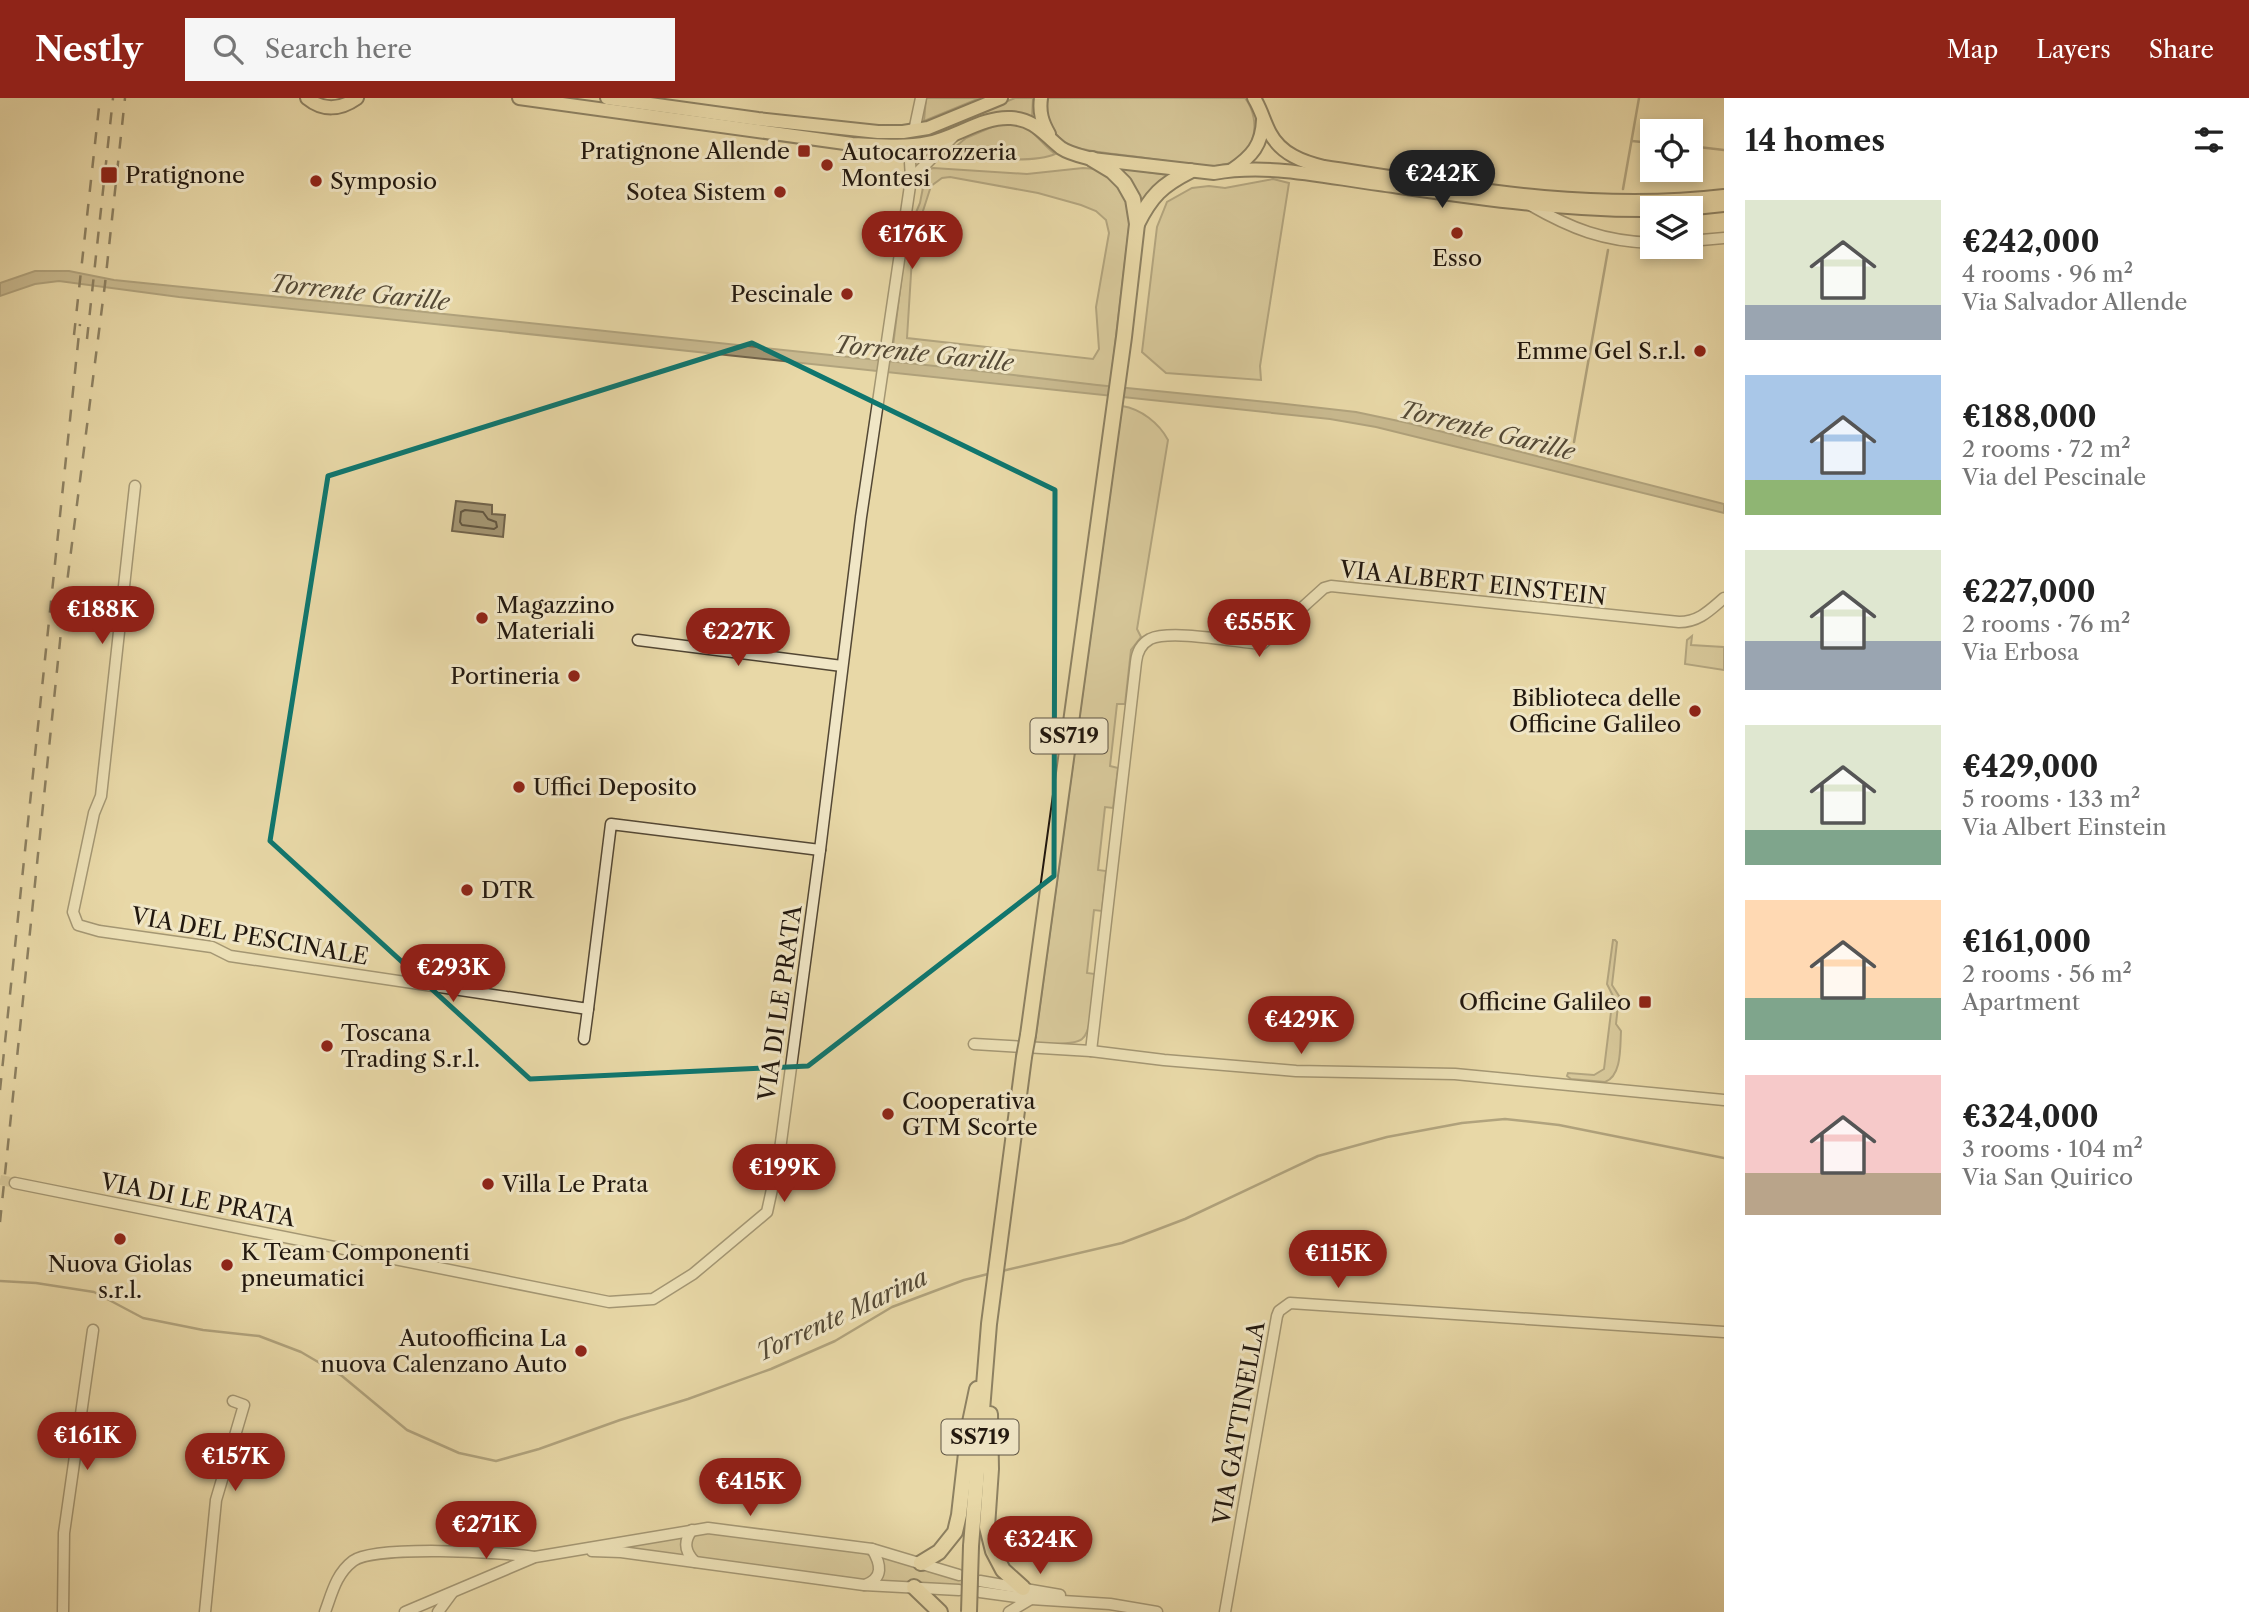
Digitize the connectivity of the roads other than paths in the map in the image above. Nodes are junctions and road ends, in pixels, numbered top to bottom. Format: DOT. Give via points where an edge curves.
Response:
graph roads {
  1 [pos="307,98"];
  2 [pos="357,98"];
  3 [pos="519,98"];
  4 [pos="607,98"];
  5 [pos="921,98"];
  6 [pos="1001,98"];
  7 [pos="1041,98"];
  8 [pos="1254,98"];
  9 [pos="1263,117"];
  10 [pos="914,131"];
  11 [pos="958,133"];
  12 [pos="1051,137"];
  13 [pos="909,145"];
  14 [pos="1092,159"];
  15 [pos="1232,170"];
  16 [pos="1191,171"];
  17 [pos="911,179"];
  18 [pos="1724,196"];
  19 [pos="1530,205"];
  20 [pos="1724,205"];
  21 [pos="1703,207"];
  22 [pos="1640,210"];
  23 [pos="1137,224"];
  24 [pos="1724,238"];
  25 [pos="1703,240"];
  26 [pos="1640,242"];
  27 [pos="135,486"];
  28 [pos="1724,598"];
  29 [pos="638,640"];
  30 [pos="842,666"];
  31 [pos="820,850"];
  32 [pos="588,1009"];
  33 [pos="584,1039"];
  34 [pos="974,1044"];
  35 [pos="1091,1051"];
  36 [pos="1724,1100"];
  37 [pos="15,1183"];
  38 [pos="989,1327"];
  39 [pos="93,1331"];
  40 [pos="1724,1332"];
  41 [pos="233,1401"];
  42 [pos="692,1531"];
  43 [pos="872,1549"];
  44 [pos="577,1551"];
  45 [pos="535,1557"];
  46 [pos="695,1562"];
  47 [pos="921,1563"];
  48 [pos="959,1575"];
  49 [pos="979,1581"];
  50 [pos="864,1585"];
  51 [pos="914,1587"];
  52 [pos="959,1590"];
  53 [pos="453,1591"];
  54 [pos="979,1592"];
  55 [pos="1027,1594"];
  56 [pos="420,1610"];
  57 [pos="64,1612"];
  58 [pos="205,1612"];
  59 [pos="325,1612"];
  60 [pos="405,1612"];
  61 [pos="438,1612"];
  62 [pos="940,1612"];
  63 [pos="970,1612"];
  64 [pos="1009,1612"];
  65 [pos="1157,1612"];
  66 [pos="1225,1612"];
  1 -- 2 [label="main road" via="327,108 348,105"];
  3 -- 13 [label="main road" via="812,140"];
  4 -- 10 [label="main road" via="870,132"];
  5 -- 10 [label="street"];
  6 -- 10 [label="main road"];
  7 -- 12 [label="main road" via="1042,122"];
  8 -- 9 [label="main road"];
  9 -- 15 [label="main road" via="1258,147"];
  9 -- 18 [label="main road" via="1279,145 1303,161 1325,167 1561,199 1650,201"];
  11 -- 12 [label="main road" via="1009,118 1029,122"];
  11 -- 13 [label="main road"];
  11 -- 17 [label="street"];
  12 -- 14 [label="main road" via="1061,148"];
  13 -- 17 [label="street, VIA DI LE PRATA"];
  14 -- 16 [label="main road"];
  14 -- 23 [label="highway, SS719" via="1124,183 1133,199"];
  15 -- 16 [label="main road"];
  15 -- 19 [label="main road" via="1280,169"];
  16 -- 23 [label="highway, SS719" via="1166,184 1149,201"];
  17 -- 30 [label="street, VIA DI LE PRATA"];
  19 -- 22 [label="main road"];
  19 -- 26 [label="street" via="1583,232"];
  20 -- 21 [label="main road"];
  23 -- 38 [label="highway, SS719, bridge"];
  24 -- 25 [label="street"];
  27 -- 32 [label="street, VIA DEL PESCINALE" via="101,796 73,912 78,925 212,947 230,956"];
  28 -- 35 [label="street, VIA ALBERT EINSTEIN" via="1699,618 1679,622 1331,586 1262,644 1167,634 1144,643 1137,654"];
  29 -- 30 [label="street"];
  30 -- 31 [label="street, VIA DI LE PRATA"];
  31 -- 32 [label="street" via="611,824"];
  31 -- 37 [label="street, VIA DI LE PRATA" via="777,1169 767,1212 693,1274 653,1299 609,1302"];
  32 -- 33 [label="street"];
  34 -- 35 [label="street"];
  35 -- 36 [label="street" via="1296,1071 1455,1074"];
  38 -- 47 [label="highway" via="955,1532 939,1552"];
  38 -- 55 [label="highway" via="987,1527 1003,1570"];
  38 -- 63 [label="highway, SS719, bridge"];
  39 -- 57 [label="street" via="64,1533"];
  40 -- 66 [label="street, VIA GATTINELLA" via="1290,1303 1277,1316"];
  41 -- 58 [label="street" via="244,1405 216,1500"];
  42 -- 43 [label="street" via="708,1528"];
  42 -- 44 [label="street"];
  42 -- 46 [label="street" via="685,1544"];
  43 -- 47 [label="street"];
  43 -- 50 [label="street" via="880,1573"];
  44 -- 45 [label="street"];
  44 -- 46 [label="street"];
  45 -- 53 [label="street"];
  45 -- 59 [label="street" via="418,1551 368,1554 339,1573"];
  46 -- 50 [label="street"];
  47 -- 48 [label="street"];
  49 -- 55 [label="street"];
  50 -- 51 [label="street"];
  51 -- 52 [label="street"];
  51 -- 62 [label="highway"];
  53 -- 56 [label="street"];
  53 -- 61 [label="street"];
  54 -- 55 [label="street"];
  55 -- 64 [label="street"];
  55 -- 65 [label="street"];
  56 -- 60 [label="street"];
}
